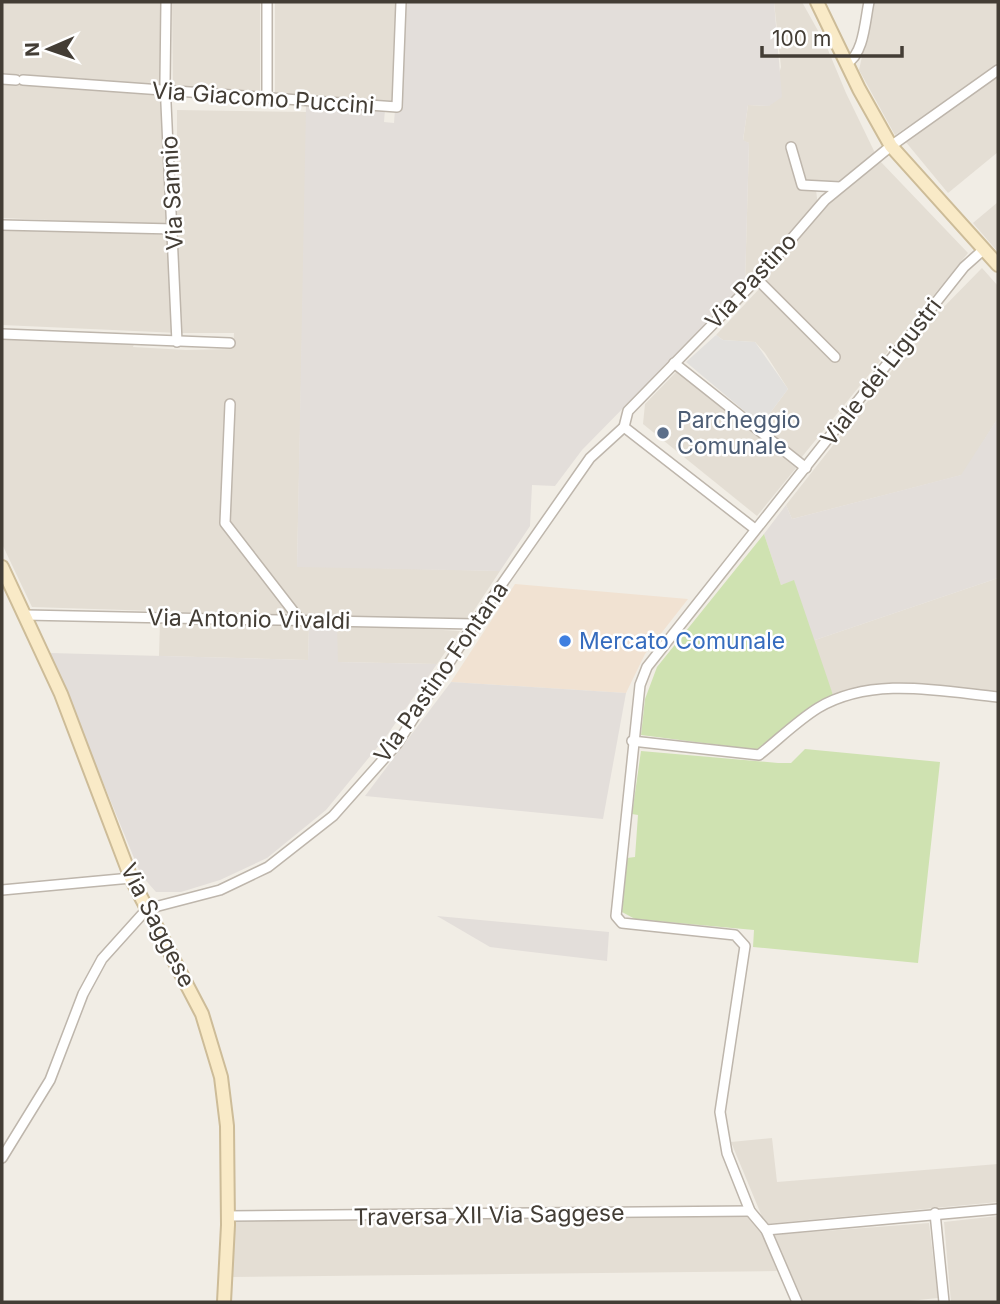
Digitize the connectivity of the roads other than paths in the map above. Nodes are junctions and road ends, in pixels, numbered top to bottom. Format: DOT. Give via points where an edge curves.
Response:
graph roads {
  1 [pos="166,2"];
  2 [pos="267,2"];
  3 [pos="401,2"];
  4 [pos="817,2"];
  5 [pos="869,2"];
  6 [pos="847,63"];
  7 [pos="998,69"];
  8 [pos="2,79"];
  9 [pos="166,91"];
  10 [pos="267,98"];
  11 [pos="891,146"];
  12 [pos="791,147"];
  13 [pos="840,187"];
  14 [pos="2,225"];
  15 [pos="174,229"];
  16 [pos="983,250"];
  17 [pos="998,265"];
  18 [pos="757,279"];
  19 [pos="2,334"];
  20 [pos="177,342"];
  21 [pos="230,343"];
  22 [pos="835,356"];
  23 [pos="674,363"];
  24 [pos="230,404"];
  25 [pos="624,427"];
  26 [pos="806,468"];
  27 [pos="755,529"];
  28 [pos="2,567"];
  29 [pos="25,615"];
  30 [pos="300,620"];
  31 [pos="474,624"];
  32 [pos="998,697"];
  33 [pos="632,741"];
  34 [pos="131,878"];
  35 [pos="2,890"];
  36 [pos="147,909"];
  37 [pos="2,1158"];
  38 [pos="998,1209"];
  39 [pos="750,1211"];
  40 [pos="935,1213"];
  41 [pos="228,1216"];
  42 [pos="766,1230"];
  43 [pos="224,1302"];
  44 [pos="797,1302"];
  45 [pos="943,1302"];
  1 -- 9 [label="street, Via Sannio"];
  2 -- 10 [label="street"];
  3 -- 10 [label="street, Via Giacomo Puccini" via="397,107"];
  4 -- 6 [label="main road"];
  5 -- 6 [label="street" via="858,50"];
  6 -- 11 [label="main road"];
  7 -- 11 [label="street, Via Pastino"];
  8 -- 9 [label="street, Via Giacomo Puccini"];
  9 -- 10 [label="street, Via Giacomo Puccini"];
  9 -- 15 [label="street, Via Sannio"];
  11 -- 13 [label="street, Via Pastino"];
  11 -- 16 [label="main road"];
  12 -- 13 [label="street" via="802,185"];
  13 -- 18 [label="street, Via Pastino"];
  14 -- 15 [label="street"];
  15 -- 20 [label="street, Via Sannio"];
  16 -- 17 [label="main road"];
  16 -- 26 [label="street, Viale dei Ligustri" via="964,267"];
  18 -- 22 [label="street"];
  18 -- 23 [label="street, Via Pastino"];
  19 -- 20 [label="street"];
  20 -- 21 [label="street"];
  23 -- 25 [label="street, Via Pastino" via="628,411"];
  23 -- 26 [label="street"];
  24 -- 30 [label="street" via="225,523"];
  25 -- 27 [label="street"];
  25 -- 31 [label="street, Via Pastino Fontana" via="590,458"];
  26 -- 27 [label="street, Viale dei Ligustri"];
  27 -- 33 [label="street, Viale dei Ligustri" via="647,667"];
  28 -- 29 [label="main road, Via Saggese"];
  29 -- 30 [label="street, Via Antonio Vivaldi"];
  29 -- 34 [label="main road, Via Saggese" via="61,694"];
  30 -- 31 [label="street, Via Antonio Vivaldi"];
  31 -- 36 [label="street, Via Pastino Fontana" via="397,744 333,816 268,867 220,890"];
  32 -- 33 [label="street" via="875,689 818,708 759,755"];
  33 -- 39 [label="street, Viale dei Ligustri" via="617,921 735,935 745,946 720,1112 727,1153"];
  34 -- 35 [label="street"];
  34 -- 36 [label="main road, Via Saggese"];
  36 -- 37 [label="street" via="102,959 83,994 50,1080"];
  36 -- 41 [label="main road, Via Saggese" via="202,1014 221,1077 227,1126"];
  38 -- 40 [label="street"];
  39 -- 41 [label="street, Traversa XII Via Saggese"];
  39 -- 42 [label="street"];
  40 -- 42 [label="street"];
  40 -- 45 [label="street"];
  41 -- 43 [label="main road, Via Saggese"];
  42 -- 44 [label="street"];
}
